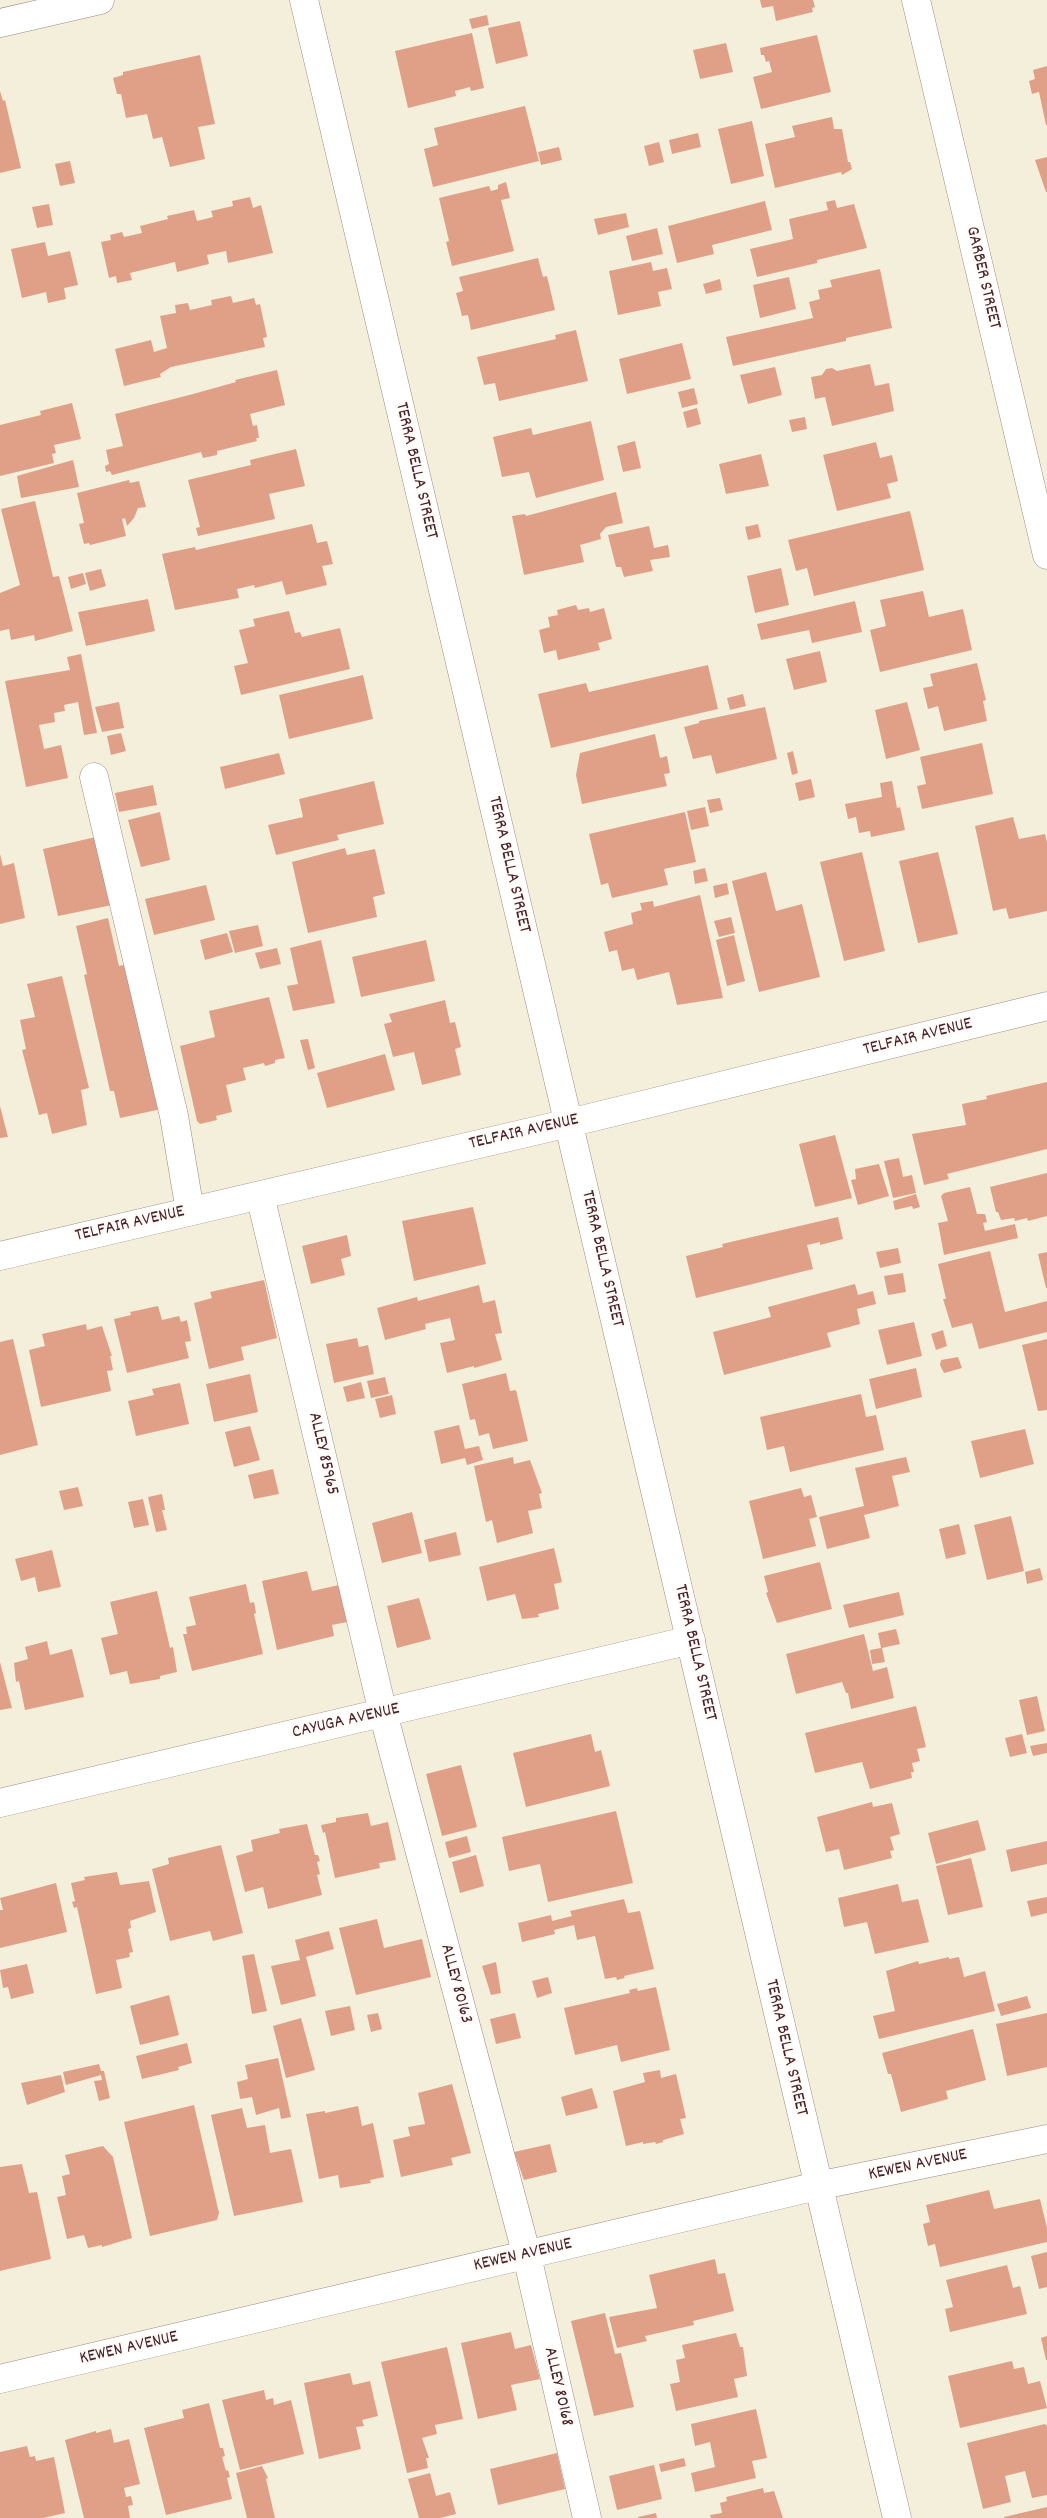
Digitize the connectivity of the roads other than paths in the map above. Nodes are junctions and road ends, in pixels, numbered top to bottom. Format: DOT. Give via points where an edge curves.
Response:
graph roads {
  1 [pos="100,0"];
  2 [pos="916,0"];
  3 [pos="310,1"];
  4 [pos="0,24"];
  5 [pos="1047,555"];
  6 [pos="94,777"];
  7 [pos="1047,1006"];
  8 [pos="569,1123"];
  9 [pos="260,1195"];
  10 [pos="190,1211"];
  11 [pos="0,1256"];
  12 [pos="691,1640"];
  13 [pos="383,1713"];
  14 [pos="0,1803"];
  15 [pos="1047,2138"];
  16 [pos="818,2186"];
  17 [pos="527,2256"];
  18 [pos="0,2379"];
  19 [pos="587,2518"];
  20 [pos="897,2518"];
  1 -- 4 [label="street"];
  2 -- 5 [label="street, GARBER STREET"];
  3 -- 8 [label="street, TERRA BELLA STREET"];
  6 -- 10 [label="street" via="174,1116"];
  7 -- 8 [label="street, TELFAIR AVENUE"];
  8 -- 9 [label="street, TELFAIR AVENUE"];
  8 -- 12 [label="street, TERRA BELLA STREET"];
  9 -- 10 [label="street, TELFAIR AVENUE"];
  9 -- 13 [label="street, ALLEY 85965"];
  10 -- 11 [label="street, TELFAIR AVENUE"];
  12 -- 13 [label="street, CAYUGA AVENUE"];
  12 -- 16 [label="street, TERRA BELLA STREET"];
  13 -- 14 [label="street, CAYUGA AVENUE"];
  13 -- 17 [label="street, ALLEY 80163"];
  15 -- 16 [label="street, KEWEN AVENUE"];
  16 -- 17 [label="street, KEWEN AVENUE"];
  16 -- 20 [label="street, TERRA BELLA STREET"];
  17 -- 18 [label="street, KEWEN AVENUE"];
  17 -- 19 [label="street, ALLEY 80168"];
}
